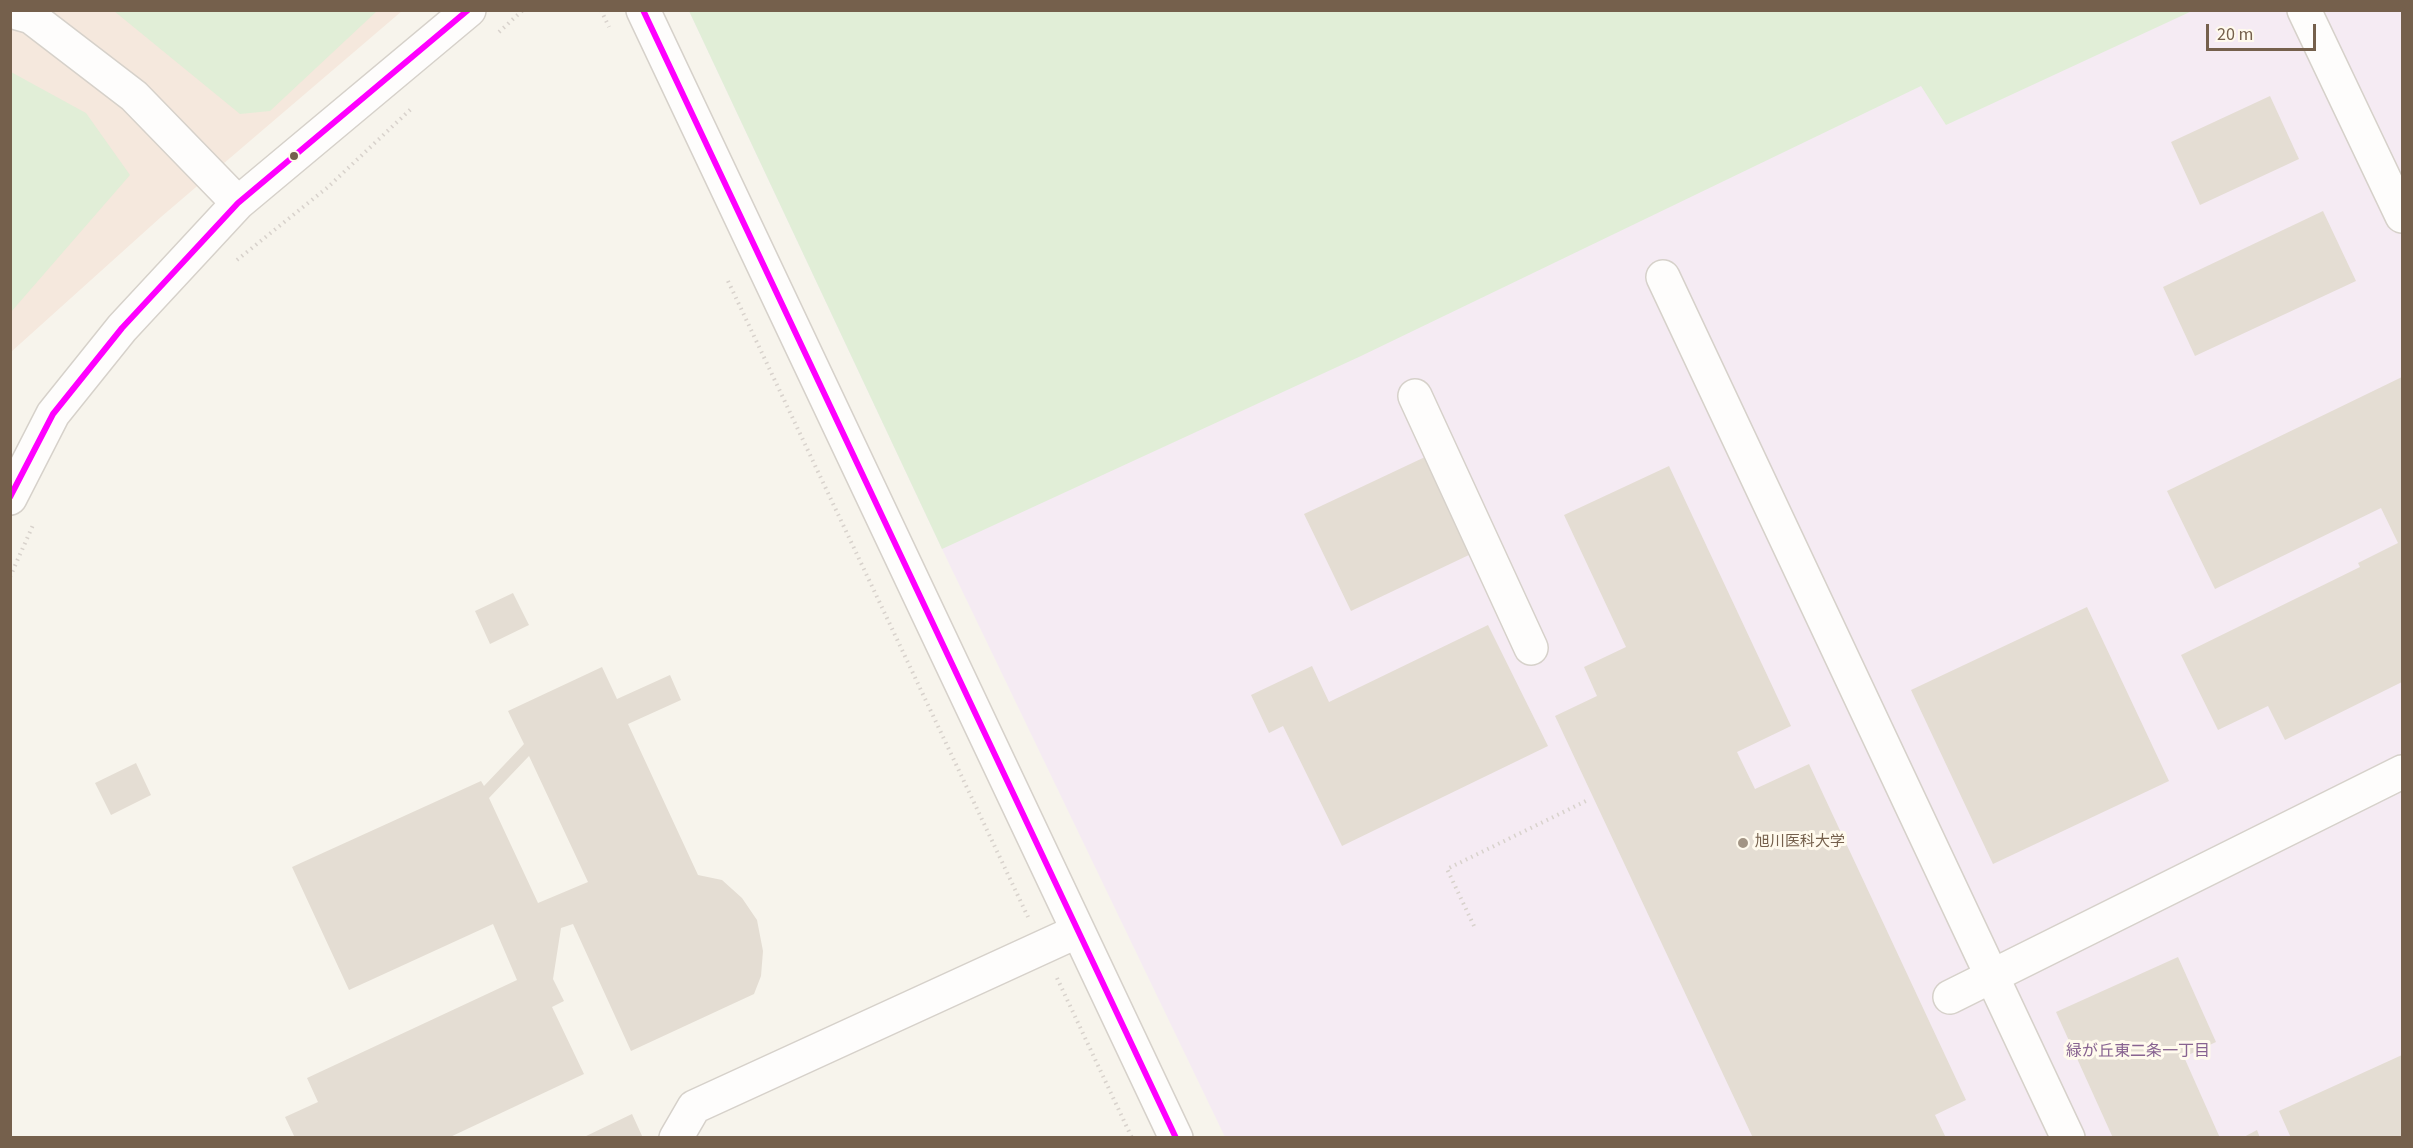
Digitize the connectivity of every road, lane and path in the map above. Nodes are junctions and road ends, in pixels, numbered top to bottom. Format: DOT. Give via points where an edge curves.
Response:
graph roads {
  1 [pos="469,10"];
  2 [pos="523,10"];
  3 [pos="601,10"];
  4 [pos="644,10"];
  5 [pos="2304,10"];
  6 [pos="10,11"];
  7 [pos="611,32"];
  8 [pos="497,33"];
  9 [pos="419,102"];
  10 [pos="238,203"];
  11 [pos="2403,216"];
  12 [pos="236,260"];
  13 [pos="1663,277"];
  14 [pos="728,280"];
  15 [pos="1415,396"];
  16 [pos="10,498"];
  17 [pos="33,524"];
  18 [pos="10,577"];
  19 [pos="1531,648"];
  20 [pos="2403,771"];
  21 [pos="1588,800"];
  22 [pos="1474,926"];
  23 [pos="1078,931"];
  24 [pos="1043,948"];
  25 [pos="1992,976"];
  26 [pos="1950,997"];
  27 [pos="676,1137"];
  28 [pos="1132,1137"];
  29 [pos="1176,1137"];
  30 [pos="2068,1137"];
  1 -- 10 [label="street"];
  2 -- 8 [label="path"];
  3 -- 7 [label="path"];
  4 -- 23 [label="street"];
  5 -- 11 [label="street"];
  6 -- 10 [label="street" via="31,16 134,96"];
  9 -- 12 [label="path" via="328,187"];
  10 -- 16 [label="street" via="122,328 53,414"];
  13 -- 25 [label="street"];
  14 -- 24 [label="path"];
  15 -- 19 [label="street"];
  17 -- 18 [label="path"];
  20 -- 25 [label="street"];
  21 -- 22 [label="path" via="1447,869"];
  23 -- 24 [label="street"];
  23 -- 29 [label="street"];
  24 -- 27 [label="street" via="693,1107"];
  24 -- 28 [label="path"];
  25 -- 26 [label="street"];
  25 -- 30 [label="street"];
}
